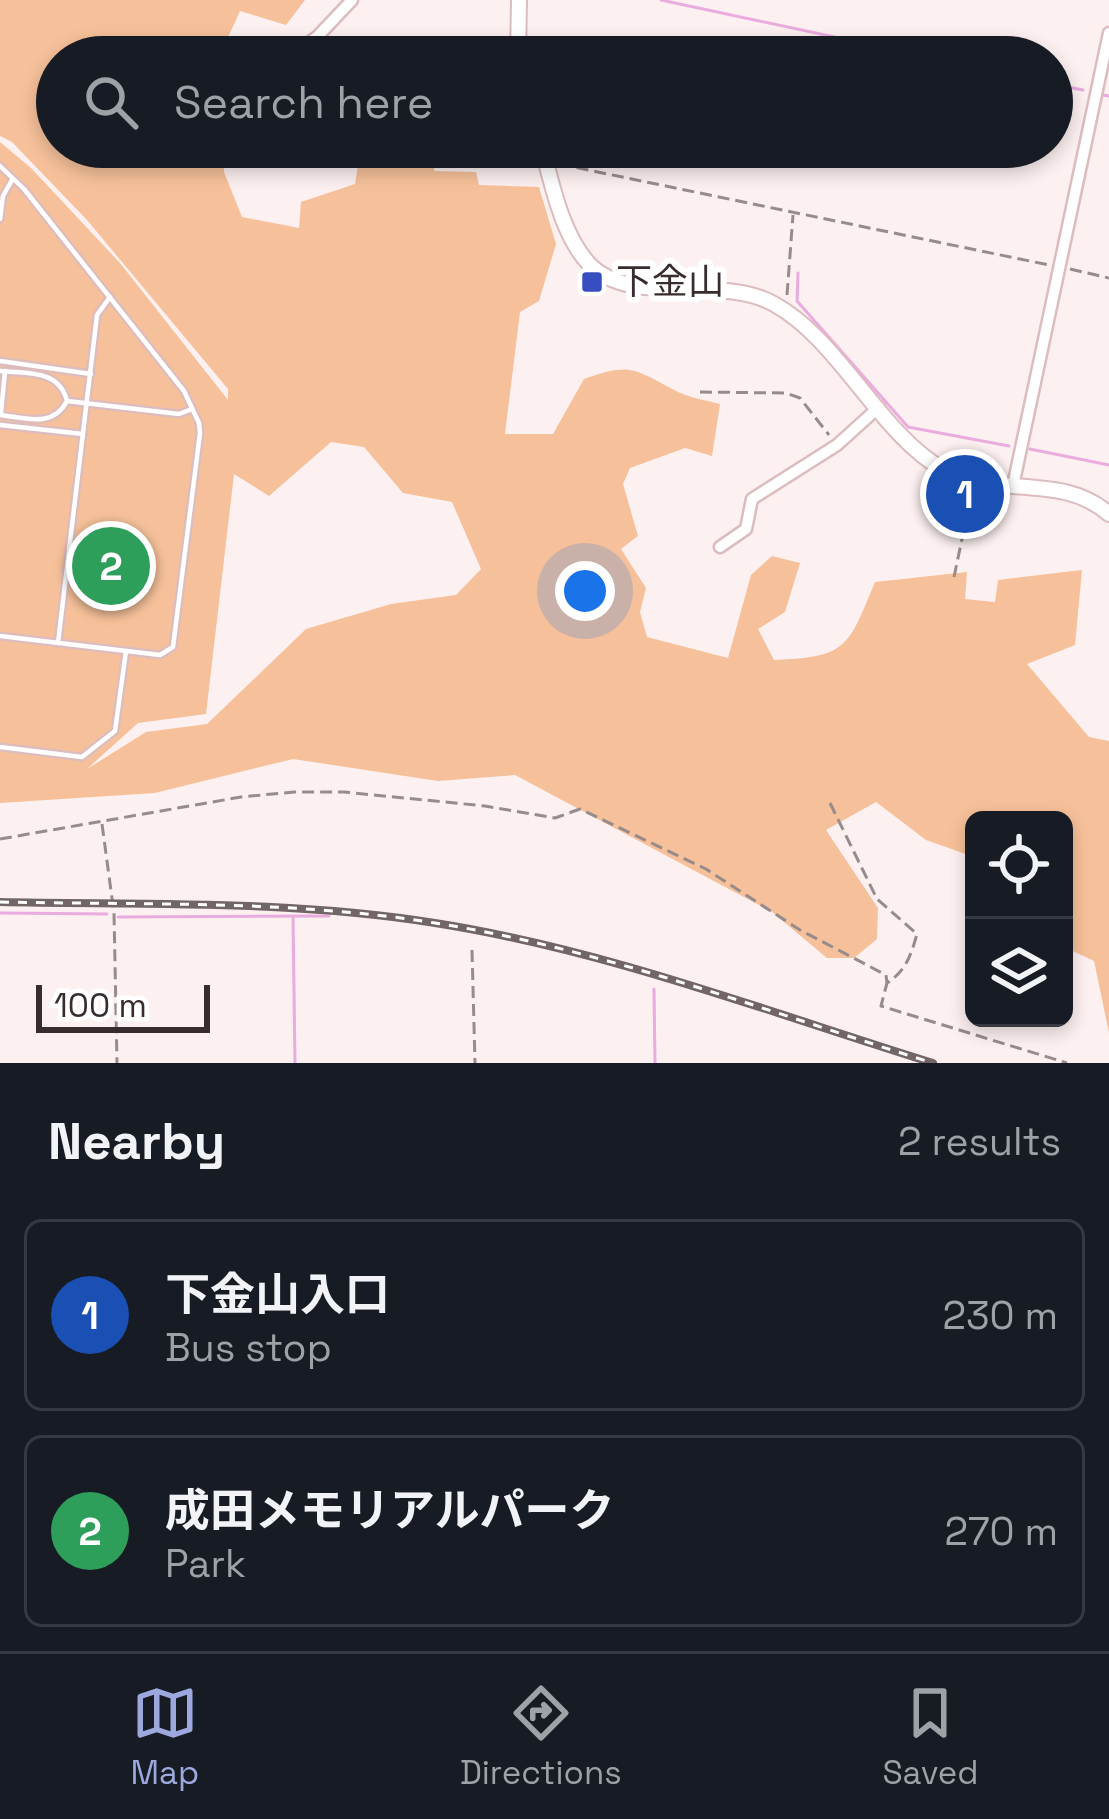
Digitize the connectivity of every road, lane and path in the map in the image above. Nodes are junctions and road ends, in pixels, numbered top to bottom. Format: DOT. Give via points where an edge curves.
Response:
graph roads {
  1 [pos="352,0"];
  2 [pos="519,0"];
  3 [pos="1109,33"];
  4 [pos="318,36"];
  5 [pos="518,36"];
  6 [pos="0,166"];
  7 [pos="549,168"];
  8 [pos="602,168"];
  9 [pos="13,178"];
  10 [pos="793,214"];
  11 [pos="0,219"];
  12 [pos="1058,267"];
  13 [pos="1109,278"];
  14 [pos="110,297"];
  15 [pos="785,311"];
  16 [pos="0,361"];
  17 [pos="2,371"];
  18 [pos="91,374"];
  19 [pos="700,392"];
  20 [pos="68,401"];
  21 [pos="87,403"];
  22 [pos="879,407"];
  23 [pos="194,409"];
  24 [pos="0,415"];
  25 [pos="0,425"];
  26 [pos="83,434"];
  27 [pos="837,445"];
  28 [pos="988,484"];
  29 [pos="1013,486"];
  30 [pos="1109,514"];
  31 [pos="720,547"];
  32 [pos="954,578"];
  33 [pos="0,636"];
  34 [pos="58,644"];
  35 [pos="126,651"];
  36 [pos="0,747"];
  37 [pos="830,803"];
  38 [pos="101,822"];
  39 [pos="0,838"];
  40 [pos="472,950"];
  41 [pos="887,983"];
  42 [pos="117,1063"];
  43 [pos="476,1063"];
  44 [pos="1067,1063"];
  1 -- 4 [label="street"];
  2 -- 5 [label="street"];
  3 -- 12 [label="street"];
  6 -- 9 [label="lane"];
  7 -- 15 [label="street" via="570,233 605,277 734,290"];
  8 -- 10 [label="path"];
  9 -- 11 [label="lane"];
  9 -- 14 [label="lane"];
  10 -- 12 [label="path"];
  10 -- 15 [label="path"];
  12 -- 13 [label="path"];
  12 -- 29 [label="street"];
  14 -- 18 [label="lane" via="98,315"];
  14 -- 23 [label="lane"];
  15 -- 22 [label="street"];
  16 -- 18 [label="lane"];
  17 -- 20 [label="lane" via="52,377"];
  17 -- 24 [label="lane"];
  18 -- 21 [label="lane"];
  19 -- 27 [label="path" via="800,398"];
  20 -- 21 [label="lane"];
  20 -- 24 [label="lane" via="48,420"];
  21 -- 23 [label="lane"];
  21 -- 26 [label="lane"];
  22 -- 27 [label="street"];
  22 -- 28 [label="street" via="928,459"];
  23 -- 35 [label="lane" via="200,433 173,647 160,655"];
  25 -- 26 [label="lane"];
  26 -- 34 [label="lane"];
  27 -- 31 [label="street" via="752,499 746,529"];
  28 -- 29 [label="street"];
  28 -- 32 [label="path"];
  29 -- 30 [label="street" via="1072,492"];
  33 -- 34 [label="lane"];
  34 -- 35 [label="lane"];
  35 -- 36 [label="lane" via="115,730 82,757"];
  37 -- 41 [label="path" via="877,898 917,934 909,961"];
  38 -- 39 [label="path"];
  38 -- 41 [label="path" via="294,792 555,818 580,809 706,869 886,975"];
  38 -- 42 [label="path" via="114,913"];
  40 -- 43 [label="path"];
  41 -- 44 [label="path" via="881,1006"];
}
